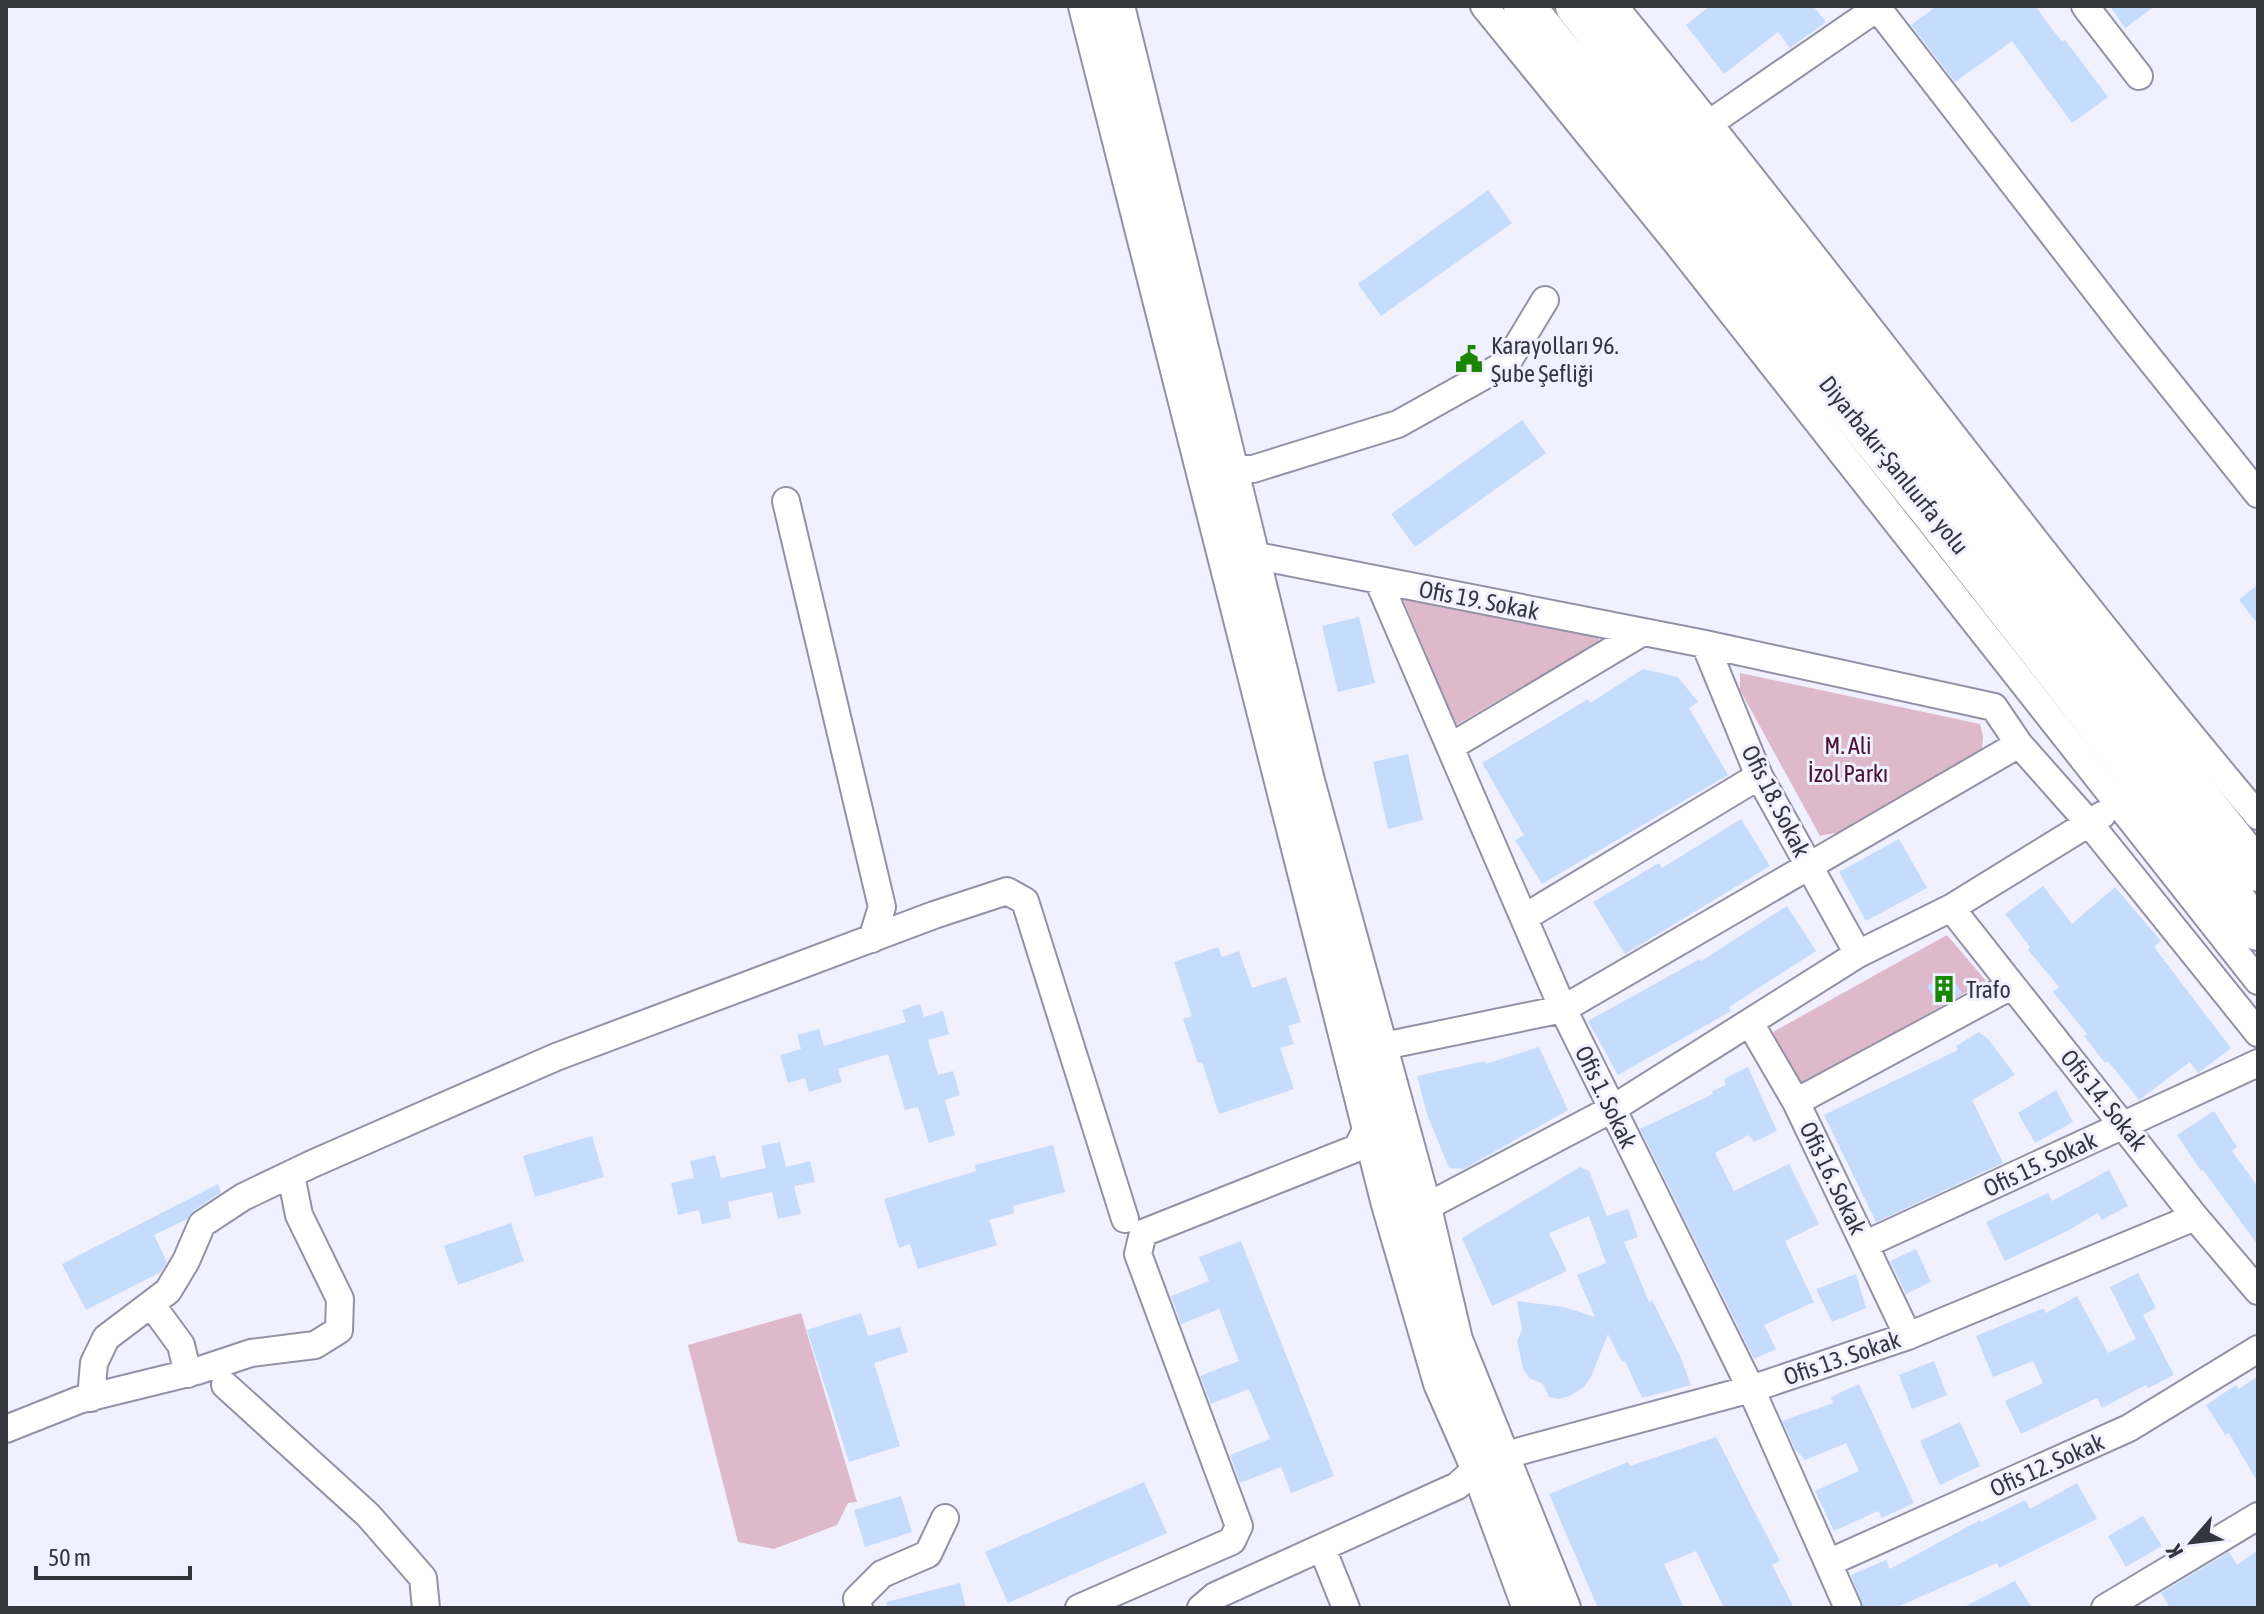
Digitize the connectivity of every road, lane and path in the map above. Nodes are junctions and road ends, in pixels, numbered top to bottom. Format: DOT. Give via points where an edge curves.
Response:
graph roads {
  1 [pos="1086,6"];
  2 [pos="1117,6"];
  3 [pos="1484,6"];
  4 [pos="1524,6"];
  5 [pos="1576,6"];
  6 [pos="1614,6"];
  7 [pos="2085,6"];
  8 [pos="1878,7"];
  9 [pos="2139,76"];
  10 [pos="1710,123"];
  11 [pos="1545,300"];
  12 [pos="1231,469"];
  13 [pos="2258,494"];
  14 [pos="786,501"];
  15 [pos="1252,555"];
  16 [pos="1378,580"];
  17 [pos="1641,633"];
  18 [pos="1705,644"];
  19 [pos="2019,744"];
  20 [pos="1450,747"];
  21 [pos="1759,776"];
  22 [pos="2118,805"];
  23 [pos="2258,816"];
  24 [pos="2089,823"];
  25 [pos="1809,866"];
  26 [pos="2258,871"];
  27 [pos="882,907"];
  28 [pos="1951,908"];
  29 [pos="1525,917"];
  30 [pos="902,927"];
  31 [pos="2258,930"];
  32 [pos="872,939"];
  33 [pos="1858,954"];
  34 [pos="2258,981"];
  35 [pos="2011,986"];
  36 [pos="1563,1009"];
  37 [pos="1750,1023"];
  38 [pos="2258,1033"];
  39 [pos="1379,1047"];
  40 [pos="2258,1063"];
  41 [pos="1796,1102"];
  42 [pos="1612,1109"];
  43 [pos="1369,1124"];
  44 [pos="2125,1125"];
  45 [pos="291,1175"];
  46 [pos="1424,1208"];
  47 [pos="2195,1217"];
  48 [pos="1135,1235"];
  49 [pos="1866,1244"];
  50 [pos="2258,1291"];
  51 [pos="151,1304"];
  52 [pos="1908,1336"];
  53 [pos="2258,1349"];
  54 [pos="228,1372"];
  55 [pos="192,1373"];
  56 [pos="1751,1389"];
  57 [pos="91,1398"];
  58 [pos="6,1429"];
  59 [pos="1490,1461"];
  60 [pos="2258,1516"];
  61 [pos="945,1518"];
  62 [pos="1322,1548"];
  63 [pos="1828,1563"];
  64 [pos="423,1578"];
  65 [pos="1130,1596"];
  66 [pos="1099,1605"];
  67 [pos="426,1608"];
  68 [pos="446,1608"];
  69 [pos="859,1608"];
  70 [pos="1201,1608"];
  71 [pos="1346,1608"];
  72 [pos="1530,1608"];
  73 [pos="1563,1608"];
  74 [pos="1848,1608"];
  75 [pos="2105,1608"];
  1 -- 43 [label="main road"];
  2 -- 12 [label="main road"];
  3 -- 22 [label="street"];
  4 -- 31 [label="highway, Diyarbakır-Şanlıurfa yolu" via="1927,506"];
  5 -- 26 [label="highway, Diyarbakır-Şanlıurfa yolu"];
  6 -- 10 [label="street"];
  7 -- 9 [label="street"];
  8 -- 10 [label="street"];
  8 -- 13 [label="street"];
  10 -- 23 [label="street"];
  11 -- 12 [label="street" via="1507,363 1398,424 1253,469"];
  12 -- 15 [label="main road"];
  14 -- 27 [label="street"];
  15 -- 16 [label="street, Ofis 19. Sokak"];
  15 -- 39 [label="main road"];
  16 -- 17 [label="street, Ofis 19. Sokak"];
  16 -- 20 [label="street, Ofis 1. Sokak"];
  17 -- 18 [label="street, Ofis 19. Sokak"];
  17 -- 20 [label="street"];
  18 -- 19 [label="street, Ofis 19. Sokak" via="1994,707"];
  18 -- 21 [label="street, Ofis 18. Sokak"];
  19 -- 24 [label="street"];
  19 -- 25 [label="street"];
  20 -- 29 [label="street, Ofis 1. Sokak"];
  21 -- 25 [label="street, Ofis 18. Sokak"];
  21 -- 29 [label="street"];
  22 -- 24 [label="street"];
  22 -- 34 [label="street"];
  24 -- 28 [label="street"];
  24 -- 38 [label="street"];
  25 -- 33 [label="street, Ofis 18. Sokak"];
  25 -- 36 [label="street"];
  27 -- 30 [label="street"];
  27 -- 32 [label="street"];
  28 -- 33 [label="street"];
  28 -- 35 [label="street, Ofis 14. Sokak"];
  29 -- 36 [label="street, Ofis 1. Sokak"];
  30 -- 32 [label="street"];
  30 -- 48 [label="street" via="1007,891 1025,901"];
  32 -- 45 [label="street" via="556,1057"];
  33 -- 37 [label="street"];
  35 -- 41 [label="street"];
  35 -- 44 [label="street, Ofis 14. Sokak"];
  36 -- 39 [label="street"];
  36 -- 42 [label="street, Ofis 1. Sokak"];
  37 -- 41 [label="street, Ofis 16. Sokak"];
  37 -- 42 [label="street"];
  39 -- 46 [label="main road"];
  40 -- 44 [label="street, Ofis 15. Sokak"];
  41 -- 49 [label="street, Ofis 16. Sokak"];
  42 -- 46 [label="street"];
  42 -- 56 [label="street, Ofis 1. Sokak"];
  43 -- 48 [label="street" via="1357,1148"];
  43 -- 59 [label="main road" via="1441,1383"];
  44 -- 47 [label="street, Ofis 14. Sokak"];
  44 -- 49 [label="street, Ofis 15. Sokak"];
  45 -- 51 [label="street" via="202,1224 168,1291"];
  45 -- 54 [label="street" via="299,1215 340,1299 339,1330 315,1345 251,1353"];
  46 -- 59 [label="main road"];
  47 -- 50 [label="street, Ofis 14. Sokak"];
  47 -- 52 [label="street, Ofis 13. Sokak"];
  48 -- 65 [label="street" via="1239,1526 1232,1541"];
  49 -- 52 [label="street, Ofis 16. Sokak"];
  51 -- 55 [label="street" via="181,1345"];
  51 -- 57 [label="street" via="106,1338 94,1363"];
  52 -- 56 [label="street, Ofis 13. Sokak"];
  53 -- 63 [label="street, Ofis 12. Sokak" via="2129,1428"];
  54 -- 55 [label="street"];
  54 -- 64 [label="street"];
  55 -- 57 [label="street"];
  56 -- 59 [label="street, Ofis 13. Sokak"];
  56 -- 63 [label="street, Ofis 1. Sokak"];
  57 -- 58 [label="street"];
  59 -- 62 [label="street" via="1457,1486"];
  59 -- 72 [label="main road"];
  59 -- 73 [label="main road"];
  60 -- 75 [label="street"];
  61 -- 69 [label="street" via="928,1554 882,1574 857,1599"];
  62 -- 70 [label="street" via="1215,1596"];
  62 -- 71 [label="street"];
  63 -- 74 [label="street, Ofis 1. Sokak"];
  64 -- 67 [label="street"];
  64 -- 68 [label="street"];
  65 -- 66 [label="street"];
  67 -- 68 [label="street"];
}
